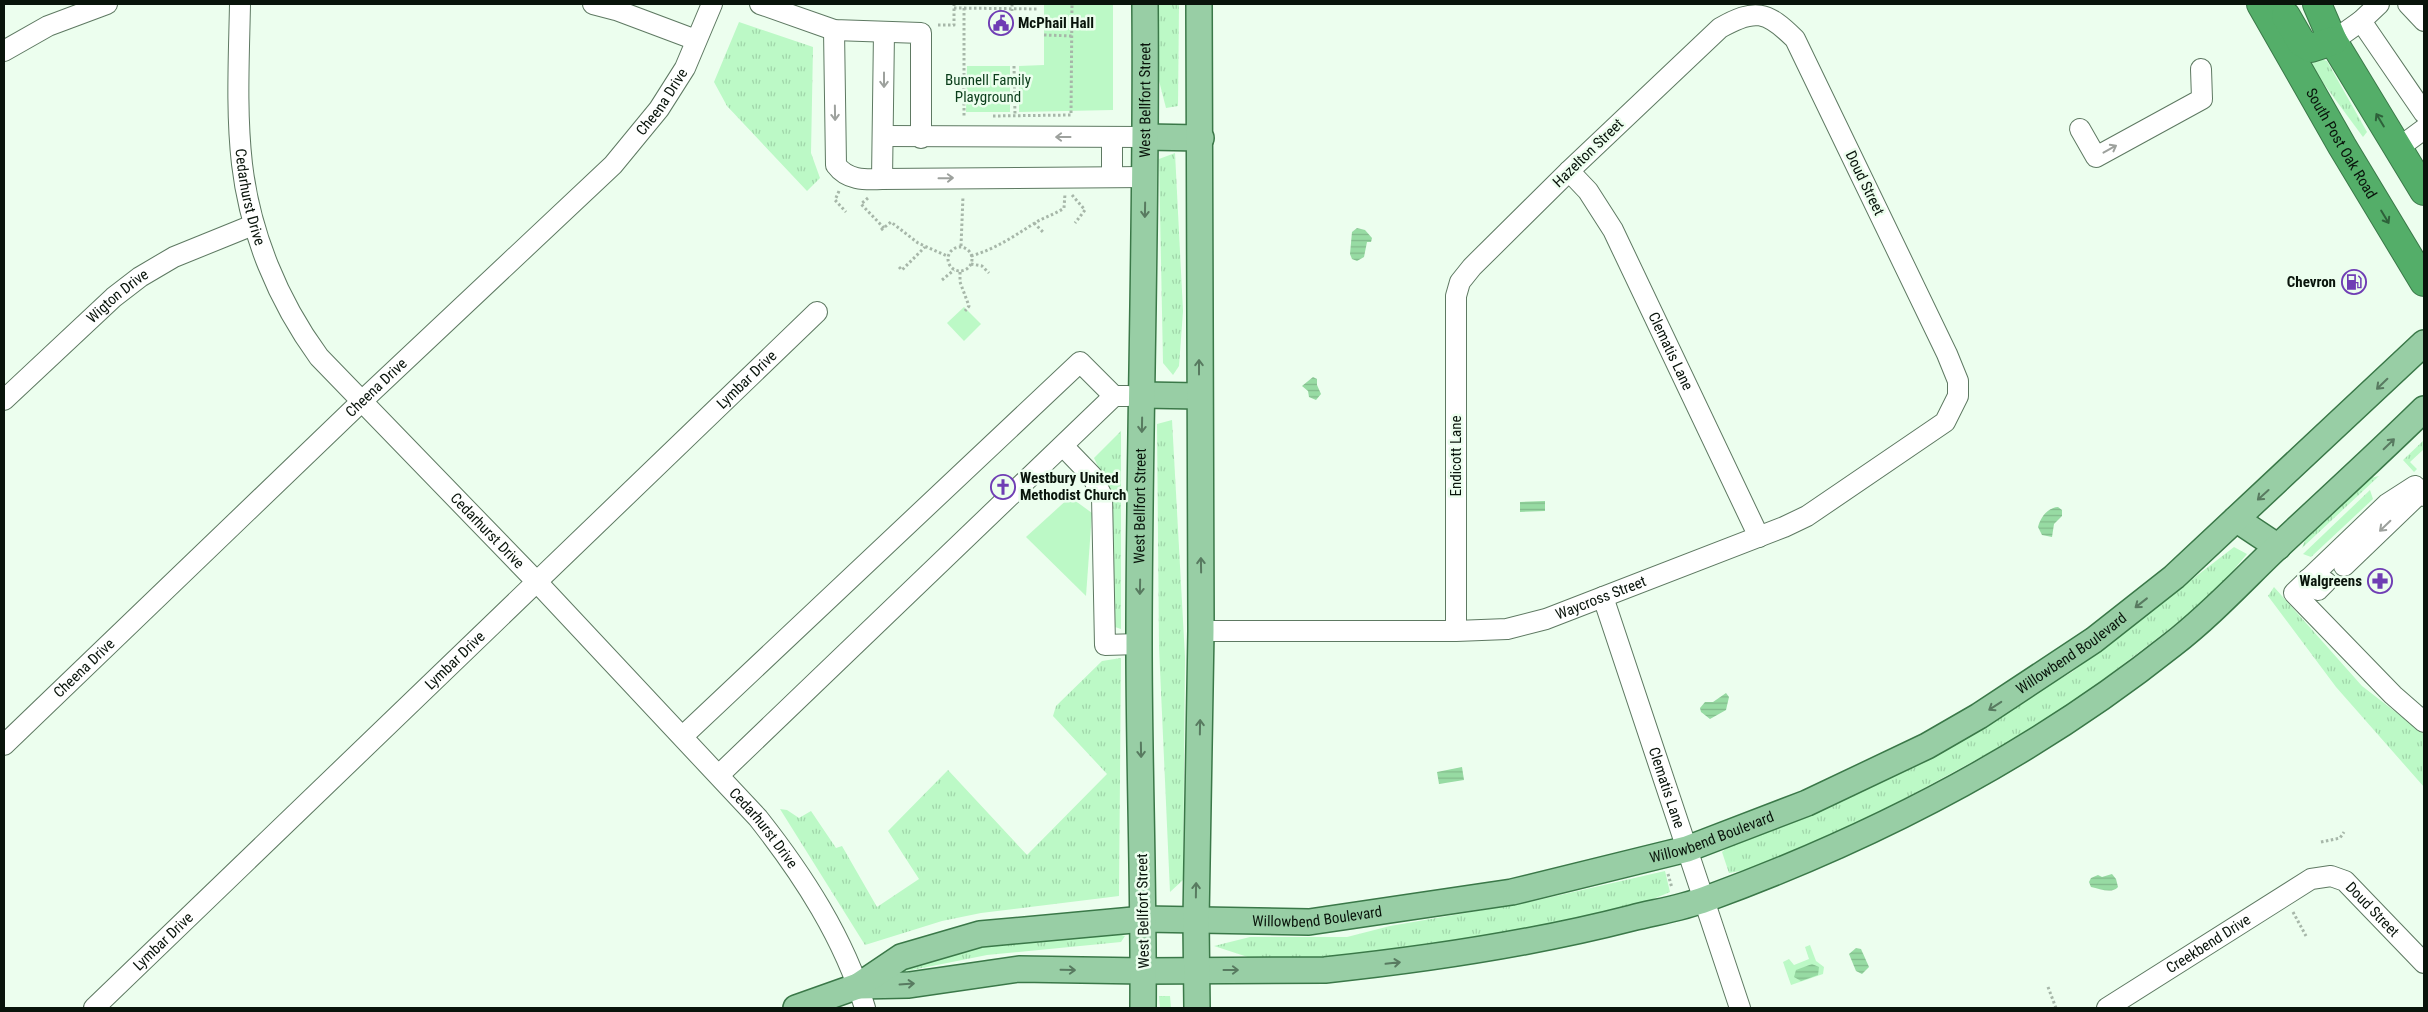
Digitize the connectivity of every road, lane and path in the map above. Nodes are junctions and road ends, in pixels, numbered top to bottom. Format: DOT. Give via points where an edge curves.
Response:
graph roads {
  1 [pos="107,4"];
  2 [pos="240,4"];
  3 [pos="592,4"];
  4 [pos="712,4"];
  5 [pos="760,4"];
  6 [pos="1072,4"];
  7 [pos="1145,4"];
  8 [pos="1199,4"];
  9 [pos="2261,4"];
  10 [pos="2280,4"];
  11 [pos="2317,4"];
  12 [pos="2379,4"];
  13 [pos="2408,4"];
  14 [pos="954,6"];
  15 [pos="980,6"];
  16 [pos="964,8"];
  17 [pos="1012,8"];
  18 [pos="1039,9"];
  19 [pos="2361,21"];
  20 [pos="2424,21"];
  21 [pos="1720,28"];
  22 [pos="834,30"];
  23 [pos="884,32"];
  24 [pos="920,33"];
  25 [pos="1044,35"];
  26 [pos="1072,36"];
  27 [pos="696,40"];
  28 [pos="2333,41"];
  29 [pos="4,51"];
  30 [pos="1014,66"];
  31 [pos="2200,69"];
  32 [pos="2424,113"];
  33 [pos="1015,115"];
  34 [pos="971,116"];
  35 [pos="989,116"];
  36 [pos="2080,129"];
  37 [pos="2424,129"];
  38 [pos="884,136"];
  39 [pos="1112,137"];
  40 [pos="1146,137"];
  41 [pos="920,138"];
  42 [pos="1201,138"];
  43 [pos="2397,149"];
  44 [pos="1569,171"];
  45 [pos="1112,177"];
  46 [pos="1146,177"];
  47 [pos="964,178"];
  48 [pos="885,179"];
  49 [pos="2424,191"];
  50 [pos="1034,222"];
  51 [pos="1075,223"];
  52 [pos="253,225"];
  53 [pos="1044,232"];
  54 [pos="960,246"];
  55 [pos="926,247"];
  56 [pos="947,256"];
  57 [pos="971,256"];
  58 [pos="971,264"];
  59 [pos="899,268"];
  60 [pos="954,270"];
  61 [pos="960,272"];
  62 [pos="989,273"];
  63 [pos="942,280"];
  64 [pos="1460,282"];
  65 [pos="2424,282"];
  66 [pos="965,311"];
  67 [pos="817,312"];
  68 [pos="2424,343"];
  69 [pos="1143,395"];
  70 [pos="1114,396"];
  71 [pos="1199,396"];
  72 [pos="4,400"];
  73 [pos="362,401"];
  74 [pos="1953,409"];
  75 [pos="2424,409"];
  76 [pos="1063,446"];
  77 [pos="2423,495"];
  78 [pos="2236,519"];
  79 [pos="1759,537"];
  80 [pos="2278,547"];
  81 [pos="2344,566"];
  82 [pos="536,581"];
  83 [pos="1603,597"];
  84 [pos="1456,631"];
  85 [pos="1201,632"];
  86 [pos="1139,644"];
  87 [pos="2424,722"];
  88 [pos="683,736"];
  89 [pos="4,745"];
  90 [pos="720,774"];
  91 [pos="2344,832"];
  92 [pos="2321,842"];
  93 [pos="1687,849"];
  94 [pos="1667,871"];
  95 [pos="2310,879"];
  96 [pos="1673,891"];
  97 [pos="2282,898"];
  98 [pos="1704,900"];
  99 [pos="1144,919"];
  100 [pos="1196,922"];
  101 [pos="2306,936"];
  102 [pos="2424,963"];
  103 [pos="1196,970"];
  104 [pos="1144,971"];
  105 [pos="2048,987"];
  106 [pos="861,997"];
  107 [pos="94,1008"];
  108 [pos="796,1008"];
  109 [pos="1143,1008"];
  110 [pos="1197,1008"];
  111 [pos="1740,1008"];
  112 [pos="2056,1008"];
  113 [pos="2107,1008"];
  1 -- 29 [label="street" via="48,26"];
  2 -- 52 [label="street, Cedarhurst Drive" via="242,165"];
  3 -- 27 [label="street"];
  4 -- 27 [label="street, Cheena Drive"];
  5 -- 22 [label="street"];
  6 -- 26 [label="path"];
  7 -- 40 [label="main road, West Bellfort Street"];
  8 -- 42 [label="main road"];
  9 -- 65 [label="highway, South Post Oak Road, one-way"];
  10 -- 28 [label="highway" via="2301,42 2311,48"];
  11 -- 28 [label="highway"];
  12 -- 19 [label="street"];
  13 -- 20 [label="street"];
  14 -- 16 [label="path"];
  14 -- 24 [label="path" via="954,25 927,26"];
  15 -- 16 [label="path"];
  15 -- 17 [label="path"];
  16 -- 34 [label="path" via="962,116"];
  17 -- 18 [label="path"];
  19 -- 28 [label="street"];
  19 -- 32 [label="street"];
  21 -- 44 [label="street, Hazelton Street"];
  21 -- 74 [label="street, Doud Street" via="1740,17 1756,15 1774,19 1795,39 1947,354 1958,381 1958,396"];
  22 -- 23 [label="street"];
  22 -- 48 [label="street, one-way" via="836,164 851,177"];
  23 -- 24 [label="street"];
  23 -- 38 [label="street, one-way"];
  24 -- 41 [label="street"];
  25 -- 26 [label="path"];
  26 -- 33 [label="path" via="1071,114"];
  27 -- 73 [label="street, Cheena Drive" via="685,68 659,109 613,165"];
  43 -- 28 [label="highway, one-way"];
  30 -- 33 [label="path"];
  36 -- 31 [label="street, one-way" via="2096,157 2202,99"];
  33 -- 35 [label="path"];
  37 -- 43 [label="street"];
  38 -- 41 [label="street"];
  38 -- 48 [label="street"];
  39 -- 40 [label="street"];
  39 -- 41 [label="street, one-way"];
  39 -- 45 [label="street"];
  40 -- 42 [label="main road"];
  40 -- 46 [label="main road, West Bellfort Street"];
  71 -- 42 [label="main road, one-way"];
  43 -- 49 [label="highway"];
  44 -- 64 [label="street, Hazelton Street"];
  44 -- 79 [label="street, Clematis Lane" via="1588,191 1613,230"];
  45 -- 46 [label="street"];
  45 -- 47 [label="street"];
  46 -- 69 [label="main road, West Bellfort Street, one-way"];
  48 -- 47 [label="street, one-way"];
  47 -- 54 [label="path"];
  48 -- 55 [label="path" via="861,204 882,229 891,222"];
  50 -- 51 [label="path" via="1052,217 1064,208 1065,188 1085,210"];
  50 -- 53 [label="path"];
  50 -- 57 [label="path" via="1016,237"];
  52 -- 72 [label="street, Wigton Drive" via="174,257 140,277 114,297"];
  52 -- 73 [label="street, Cedarhurst Drive" via="297,327 319,357"];
  54 -- 56 [label="path"];
  54 -- 57 [label="path"];
  55 -- 56 [label="path"];
  55 -- 59 [label="path" via="902,270"];
  56 -- 60 [label="path" via="948,264"];
  57 -- 58 [label="path"];
  58 -- 61 [label="path"];
  58 -- 62 [label="path" via="982,266"];
  60 -- 61 [label="path"];
  60 -- 63 [label="path"];
  61 -- 66 [label="path" via="960,282 969,306"];
  64 -- 84 [label="street, Endicott Lane" via="1456,296"];
  67 -- 82 [label="street, Lymbar Drive"];
  68 -- 78 [label="main road, Willowbend Boulevard, one-way"];
  69 -- 70 [label="street"];
  69 -- 71 [label="main road"];
  69 -- 86 [label="main road, West Bellfort Street, one-way"];
  70 -- 76 [label="street"];
  70 -- 88 [label="street" via="1080,362"];
  85 -- 71 [label="main road, one-way"];
  73 -- 82 [label="street, Cedarhurst Drive"];
  73 -- 89 [label="street, Cheena Drive"];
  74 -- 79 [label="street, Waycross Street" via="1944,422 1821,507"];
  80 -- 75 [label="main road, Willowbend Boulevard, one-way"];
  76 -- 86 [label="street" via="1092,476 1102,496 1106,645"];
  76 -- 90 [label="street"];
  77 -- 81 [label="street, one-way"];
  77 -- 87 [label="street" via="2415,486 2387,504 2317,581 2294,593 2392,695"];
  78 -- 80 [label="main road"];
  78 -- 93 [label="main road, Willowbend Boulevard, one-way" via="2174,577 2094,640 1979,716 1927,746 1816,799"];
  79 -- 83 [label="street, Waycross Street"];
  80 -- 98 [label="main road, Willowbend Boulevard" via="2174,644 2088,707 2007,758 1854,839"];
  82 -- 88 [label="street, Cedarhurst Drive"];
  82 -- 107 [label="street, Lymbar Drive"];
  83 -- 84 [label="street, Waycross Street" via="1546,619 1507,629"];
  83 -- 93 [label="street, Clematis Lane"];
  84 -- 85 [label="street, Waycross Street"];
  100 -- 85 [label="main road, one-way"];
  86 -- 99 [label="main road, West Bellfort Street, one-way"];
  88 -- 90 [label="street, Cedarhurst Drive"];
  90 -- 106 [label="street, Cedarhurst Drive" via="788,856 818,904"];
  91 -- 92 [label="path" via="2340,838"];
  93 -- 98 [label="street, Clematis Lane"];
  93 -- 100 [label="main road, Willowbend Boulevard" via="1512,892 1309,922"];
  94 -- 96 [label="path"];
  95 -- 97 [label="street, Creekbend Drive"];
  95 -- 102 [label="street, Doud Street" via="2331,876 2345,881"];
  97 -- 101 [label="path"];
  97 -- 113 [label="street, Creekbend Drive"];
  103 -- 98 [label="main road, Willowbend Boulevard, one-way" via="1325,970 1426,959 1562,936"];
  98 -- 111 [label="street, Clematis Lane"];
  99 -- 100 [label="main road, Willowbend Boulevard"];
  99 -- 104 [label="main road, West Bellfort Street"];
  99 -- 106 [label="main road, Willowbend Boulevard" via="980,934 901,957"];
  100 -- 103 [label="main road"];
  103 -- 104 [label="main road, Willowbend Boulevard"];
  103 -- 110 [label="main road"];
  106 -- 104 [label="main road, Willowbend Boulevard, one-way" via="909,985 1019,969"];
  104 -- 109 [label="main road, West Bellfort Street"];
  105 -- 112 [label="path"];
  106 -- 108 [label="main road, Willowbend Boulevard"];
}
